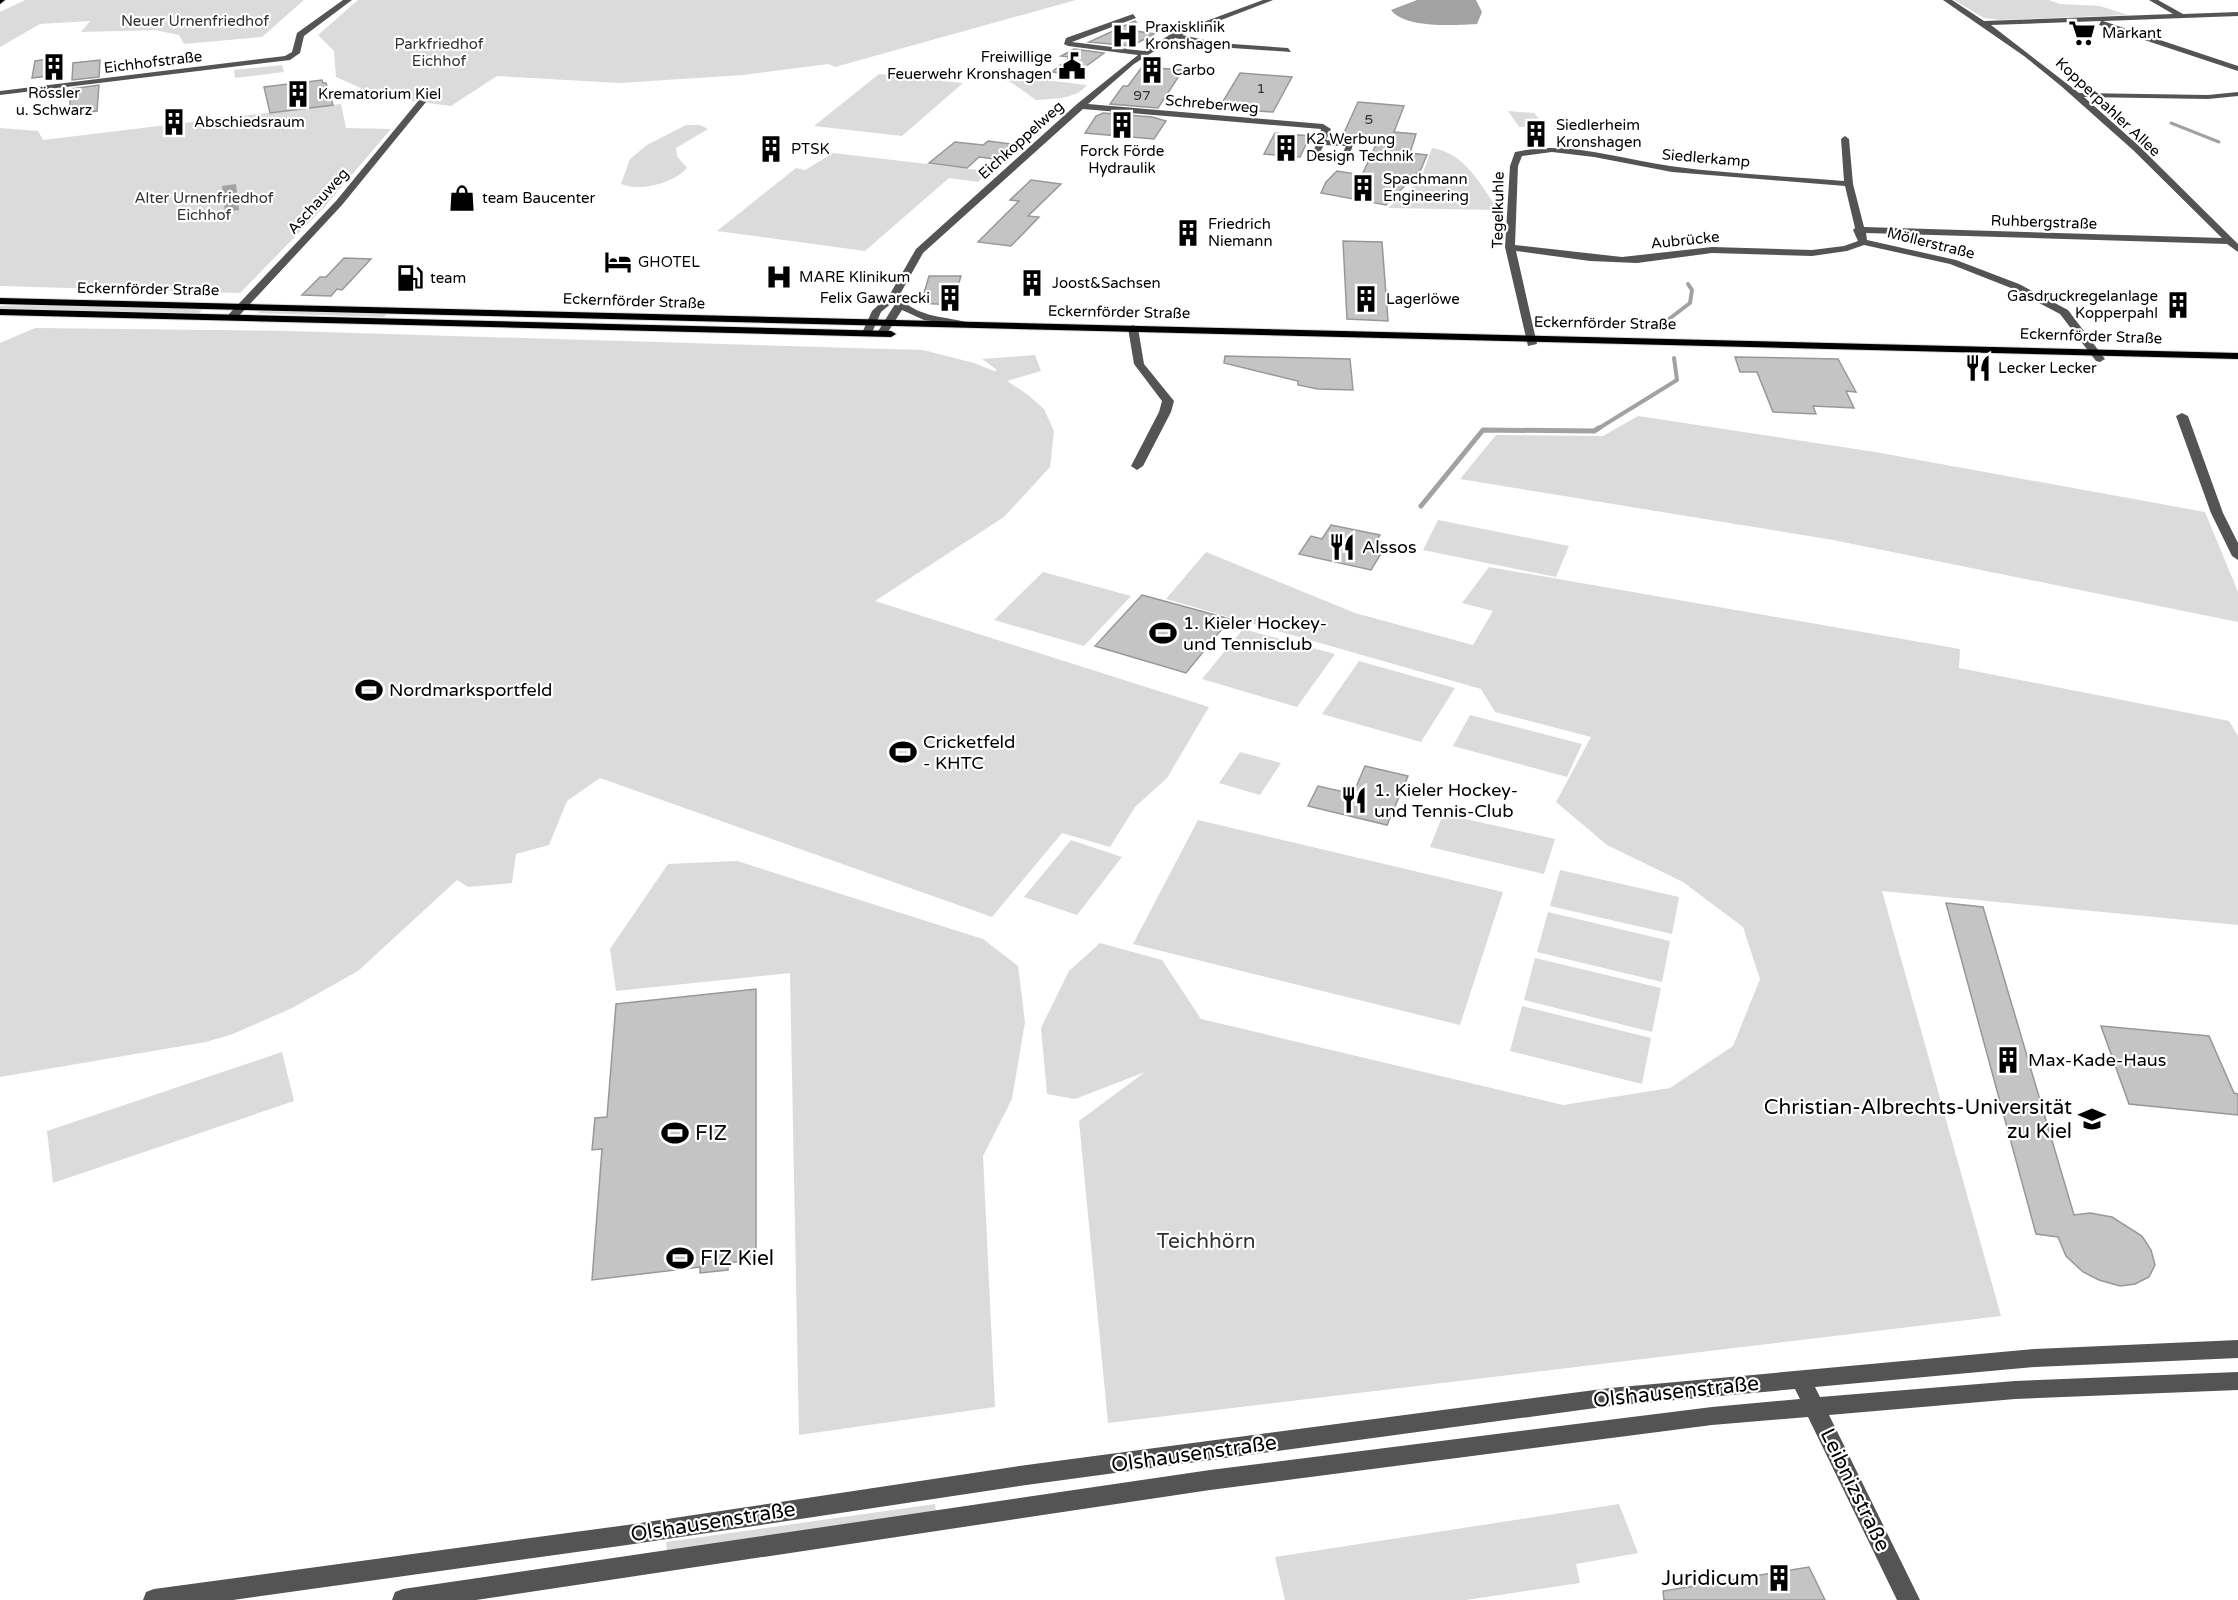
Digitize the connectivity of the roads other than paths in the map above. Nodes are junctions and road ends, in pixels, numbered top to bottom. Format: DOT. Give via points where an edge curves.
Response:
graph roads {
  1 [pos="348,0"];
  2 [pos="1947,0"];
  3 [pos="2153,0"];
  4 [pos="1260,1"];
  5 [pos="2238,14"];
  6 [pos="1133,16"];
  7 [pos="2182,16"];
  8 [pos="2092,19"];
  9 [pos="1984,23"];
  10 [pos="1174,36"];
  11 [pos="1288,50"];
  12 [pos="1143,53"];
  13 [pos="2238,69"];
  14 [pos="0,93"];
  15 [pos="2238,94"];
  16 [pos="2083,98"];
  17 [pos="422,102"];
  18 [pos="1080,106"];
  19 [pos="1845,139"];
  20 [pos="1322,142"];
  21 [pos="1561,150"];
  22 [pos="1849,184"];
  23 [pos="1858,230"];
  24 [pos="2230,241"];
  25 [pos="1863,242"];
  26 [pos="1510,247"];
  27 [pos="2238,249"];
  28 [pos="897,300"];
  29 [pos="0,301"];
  30 [pos="243,306"];
  31 [pos="0,312"];
  32 [pos="233,316"];
  33 [pos="890,323"];
  34 [pos="962,324"];
  35 [pos="869,328"];
  36 [pos="1134,332"];
  37 [pos="882,333"];
  38 [pos="1531,340"];
  39 [pos="2098,355"];
  40 [pos="2238,356"];
  41 [pos="2238,365"];
  42 [pos="2182,416"];
  43 [pos="1137,466"];
  44 [pos="2238,556"];
  45 [pos="2238,1349"];
  46 [pos="1801,1380"];
  47 [pos="2238,1381"];
  48 [pos="1814,1407"];
  49 [pos="154,1600"];
  50 [pos="403,1600"];
  51 [pos="1909,1600"];
  1 -- 14 [label="street, Eichhofstraße" via="300,35 296,53 282,59"];
  2 -- 9 [label="street, Kopperpahler Allee"];
  3 -- 7 [label="street"];
  4 -- 10 [label="street, Eichkoppelweg"];
  5 -- 7 [label="street"];
  6 -- 12 [label="street" via="1069,40 1068,44"];
  7 -- 8 [label="street"];
  8 -- 9 [label="street"];
  8 -- 13 [label="street"];
  9 -- 16 [label="street, Kopperpahler Allee"];
  10 -- 11 [label="street" via="1218,45"];
  10 -- 12 [label="street, Eichkoppelweg"];
  12 -- 18 [label="street, Eichkoppelweg"];
  15 -- 16 [label="street"];
  16 -- 24 [label="street, Kopperpahler Allee"];
  17 -- 30 [label="street, Aschauweg" via="339,203"];
  18 -- 20 [label="street, Schreberweg" via="1321,126 1327,129"];
  18 -- 28 [label="street, Eichkoppelweg" via="919,251"];
  19 -- 22 [label="street, Möllerstraße"];
  21 -- 22 [label="street, Siedlerkamp" via="1672,169"];
  21 -- 26 [label="street, Tegelkuhle" via="1524,152 1515,159"];
  22 -- 23 [label="street, Möllerstraße"];
  23 -- 24 [label="street, Ruhbergstraße"];
  23 -- 25 [label="street, Möllerstraße"];
  24 -- 27 [label="street, Kopperpahler Allee"];
  25 -- 26 [label="street, Aubrücke" via="1815,253 1689,251 1636,260"];
  25 -- 39 [label="street, Möllerstraße" via="1953,262 2015,286 2064,312"];
  26 -- 38 [label="street, Tegelkuhle"];
  28 -- 33 [label="street, Eichkoppelweg"];
  28 -- 34 [label="street" via="919,317"];
  28 -- 35 [label="street, Eichkoppelweg" via="877,311"];
  29 -- 30 [label="main road, Eckernförder Straße"];
  30 -- 32 [label="street, Aschauweg"];
  30 -- 35 [label="main road, Eckernförder Straße"];
  31 -- 32 [label="main road, Eckernförder Straße"];
  32 -- 35 [label="main road, Eckernförder Straße"];
  33 -- 34 [label="main road, Eckernförder Straße"];
  33 -- 35 [label="main road, Eckernförder Straße"];
  33 -- 37 [label="street, Eichkoppelweg"];
  34 -- 36 [label="main road, Eckernförder Straße"];
  35 -- 37 [label="main road, Eckernförder Straße"];
  36 -- 37 [label="main road, Eckernförder Straße"];
  36 -- 38 [label="main road, Eckernförder Straße"];
  36 -- 43 [label="street" via="1142,369 1168,401"];
  38 -- 39 [label="main road, Eckernförder Straße"];
  39 -- 40 [label="main road, Eckernförder Straße"];
  39 -- 41 [label="main road, Eckernförder Straße"];
  42 -- 44 [label="street" via="2217,513"];
  45 -- 46 [label="street, Olshausenstraße" via="2036,1358"];
  46 -- 48 [label="street, Leibnizstraße"];
  46 -- 49 [label="street, Olshausenstraße" via="1610,1397 1019,1476"];
  47 -- 48 [label="street, Olshausenstraße" via="2015,1390"];
  48 -- 50 [label="street, Olshausenstraße" via="1712,1416 1210,1480"];
  48 -- 51 [label="street, Leibnizstraße"];
}
